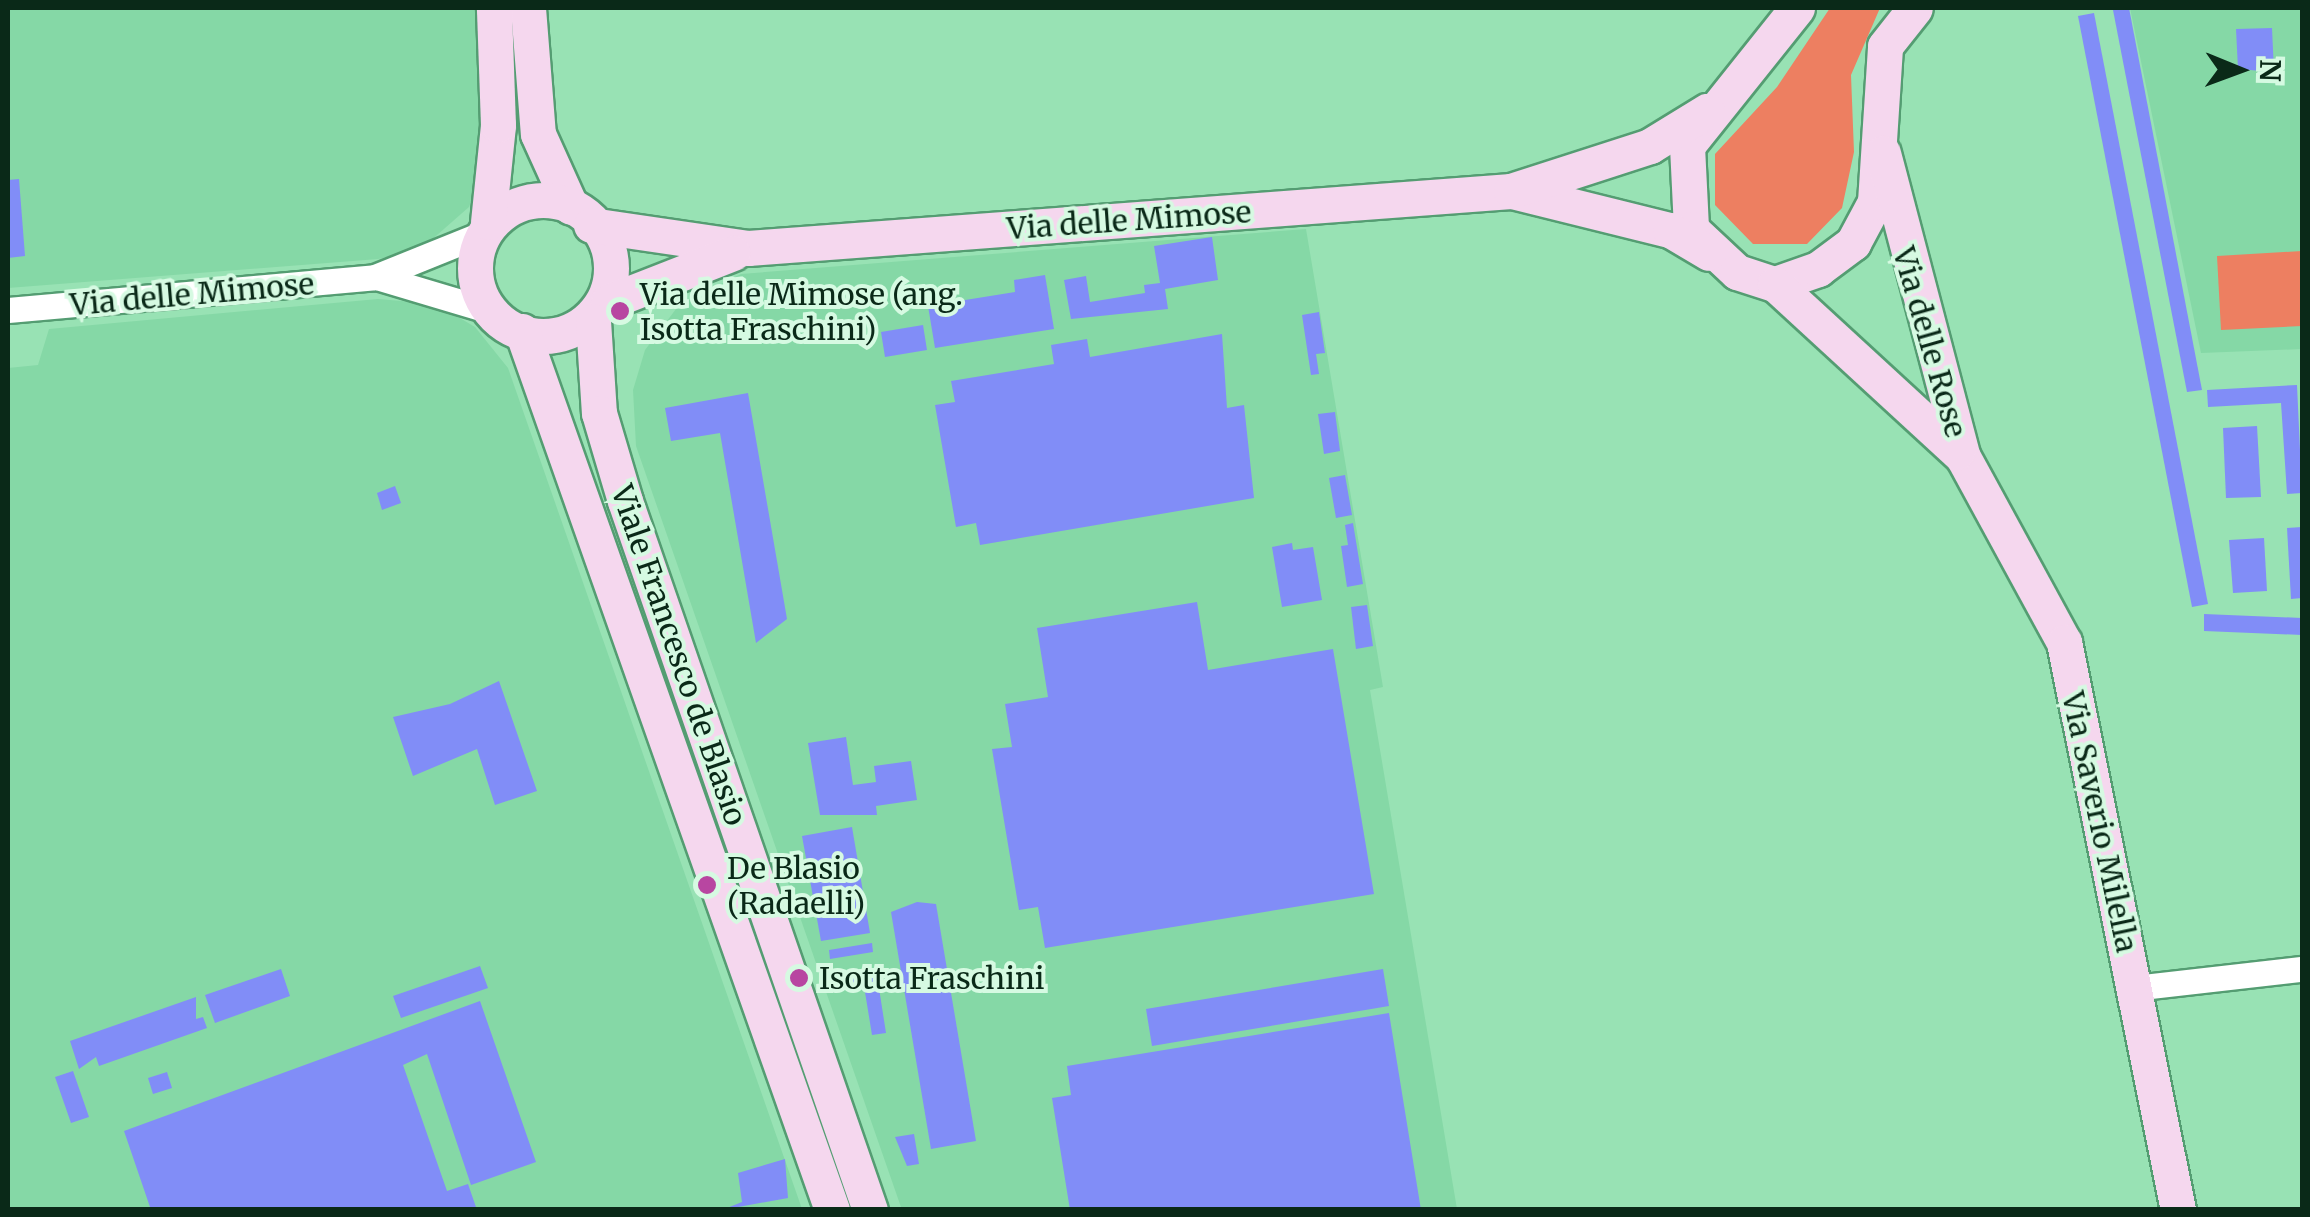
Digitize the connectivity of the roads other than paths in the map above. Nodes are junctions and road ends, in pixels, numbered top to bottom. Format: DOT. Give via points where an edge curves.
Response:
graph roads {
  1 [pos="494,8"];
  2 [pos="528,8"];
  3 [pos="1797,8"];
  4 [pos="1915,8"];
  5 [pos="1707,111"];
  6 [pos="1883,153"];
  7 [pos="1511,191"];
  8 [pos="581,216"];
  9 [pos="484,228"];
  10 [pos="748,248"];
  11 [pos="1711,254"];
  12 [pos="376,277"];
  13 [pos="1774,284"];
  14 [pos="8,310"];
  15 [pos="600,311"];
  16 [pos="508,321"];
  17 [pos="1962,457"];
  18 [pos="2302,969"];
  19 [pos="2134,988"];
  20 [pos="832,1210"];
  21 [pos="870,1210"];
  22 [pos="2178,1210"];
  1 -- 9 [label="street" via="498,125"];
  2 -- 8 [label="street" via="538,134"];
  3 -- 5 [label="street" via="1756,67"];
  4 -- 6 [label="street" via="1884,46 1878,85"];
  5 -- 7 [label="street, Via delle Mimose" via="1650,146"];
  5 -- 11 [label="street" via="1687,146 1685,186 1692,229"];
  6 -- 13 [label="street" via="1876,202 1853,243 1818,269"];
  6 -- 17 [label="street, Via delle Rose" via="1928,349"];
  7 -- 10 [label="street, Via delle Mimose"];
  7 -- 11 [label="street, Via delle Mimose" via="1670,230"];
  8 -- 9 [label="street" via="515,207"];
  8 -- 10 [label="street, Via delle Mimose"];
  8 -- 15 [label="street" via="614,273"];
  9 -- 12 [label="street"];
  9 -- 16 [label="street" via="475,274"];
  10 -- 15 [label="street, Via delle Mimose"];
  11 -- 13 [label="street, Via delle Rose"];
  12 -- 14 [label="street, Via delle Mimose"];
  12 -- 16 [label="street"];
  13 -- 17 [label="street, Via delle Rose"];
  15 -- 16 [label="street" via="563,334"];
  15 -- 21 [label="street, Viale Francesco de Blasio" via="598,414"];
  16 -- 20 [label="street, Viale Francesco de Blasio"];
  17 -- 19 [label="street, Via Saverio Milella" via="2064,642"];
  18 -- 19 [label="street"];
  19 -- 22 [label="street, Via Saverio Milella"];
}
